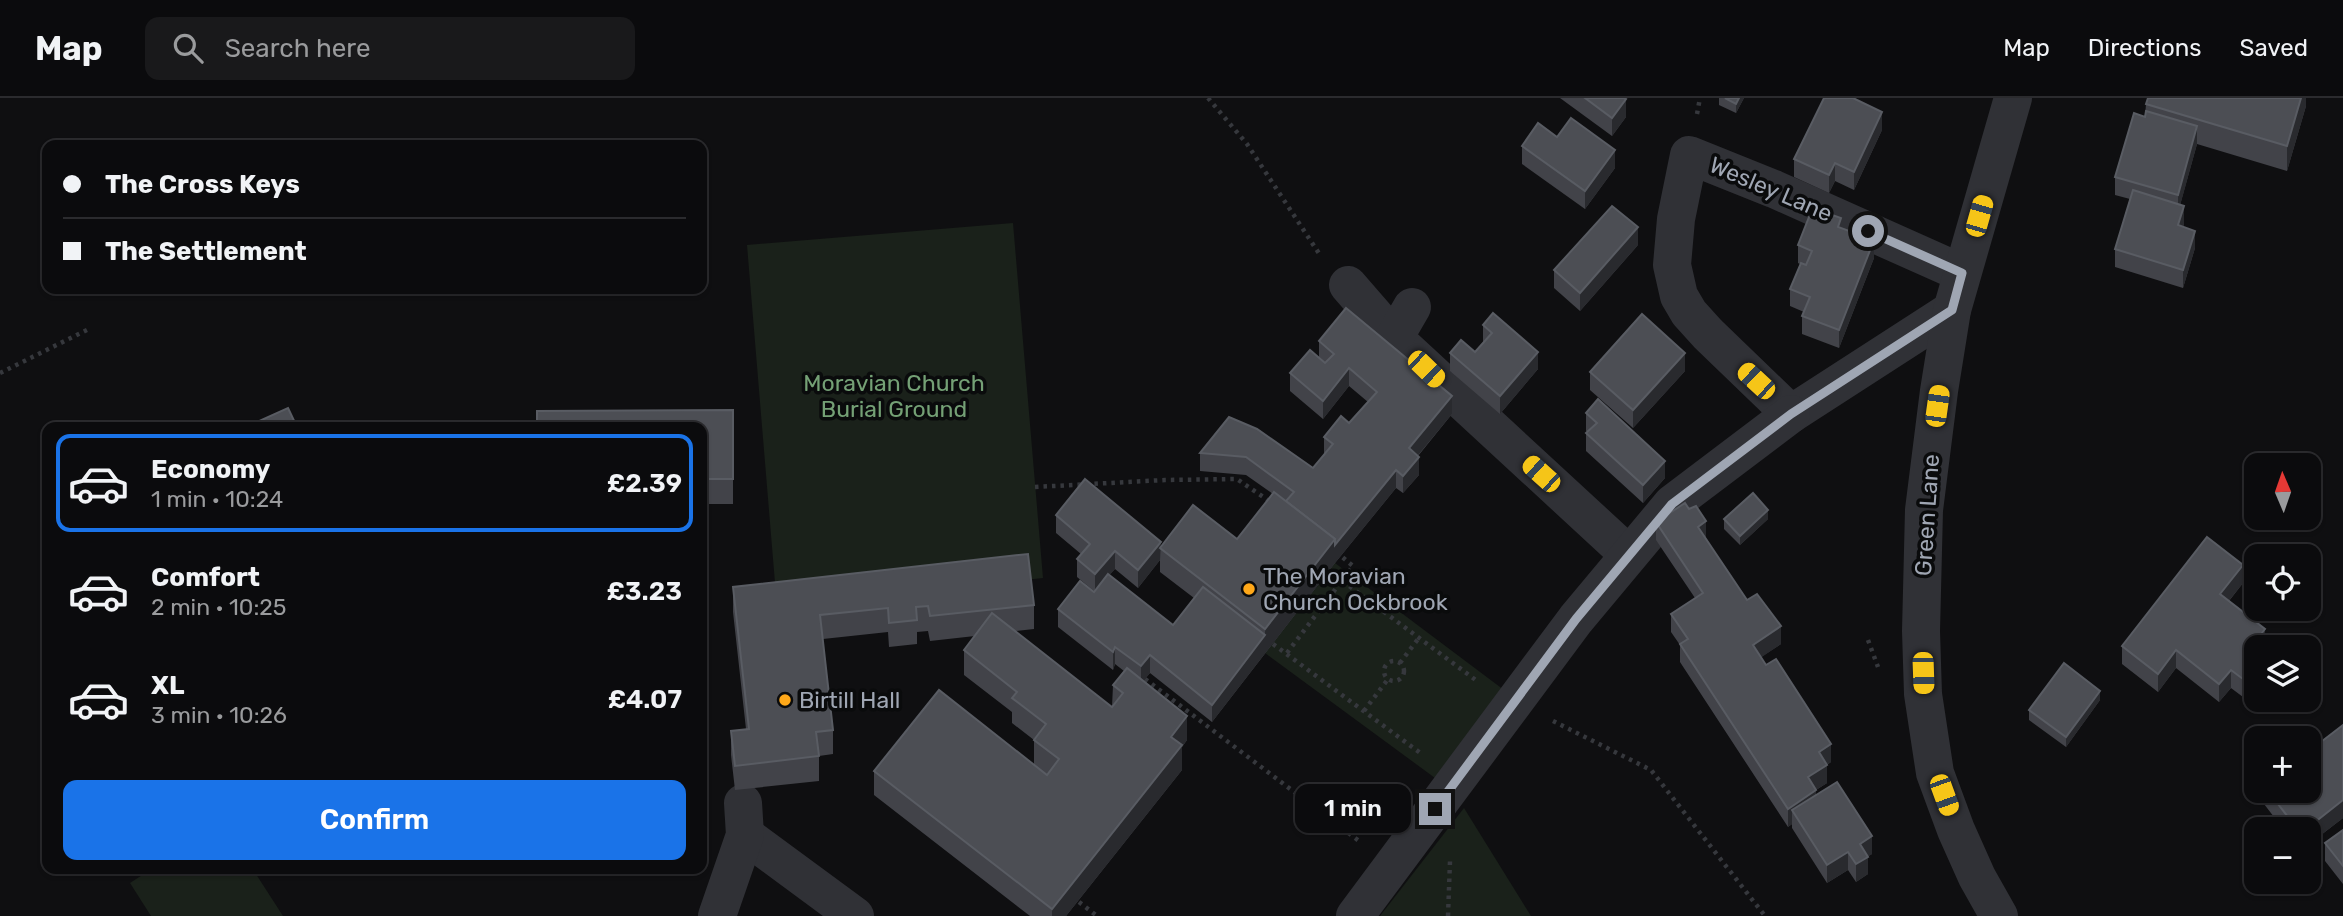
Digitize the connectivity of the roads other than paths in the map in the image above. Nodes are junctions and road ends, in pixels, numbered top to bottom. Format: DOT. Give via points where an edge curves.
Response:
graph roads {
  1 [pos="2013,98"];
  2 [pos="1962,273"];
  3 [pos="1350,286"];
  4 [pos="1952,310"];
  5 [pos="1791,414"];
  6 [pos="1628,554"];
  7 [pos="717,916"];
  8 [pos="855,916"];
  9 [pos="1355,916"];
  10 [pos="1999,916"];
  1 -- 2 [label="street, Green Lane"];
  2 -- 4 [label="street, Green Lane"];
  2 -- 5 [label="street, Wesley Lane" via="1689,155 1672,265 1679,296 1701,327"];
  3 -- 6 [label="street" via="1403,323"];
  4 -- 5 [label="street"];
  4 -- 10 [label="street, Green Lane" via="1924,510 1923,694 1936,773 1956,830"];
  5 -- 6 [label="street" via="1672,504"];
  6 -- 9 [label="street"];
  7 -- 8 [label="street" via="744,819"];
}
